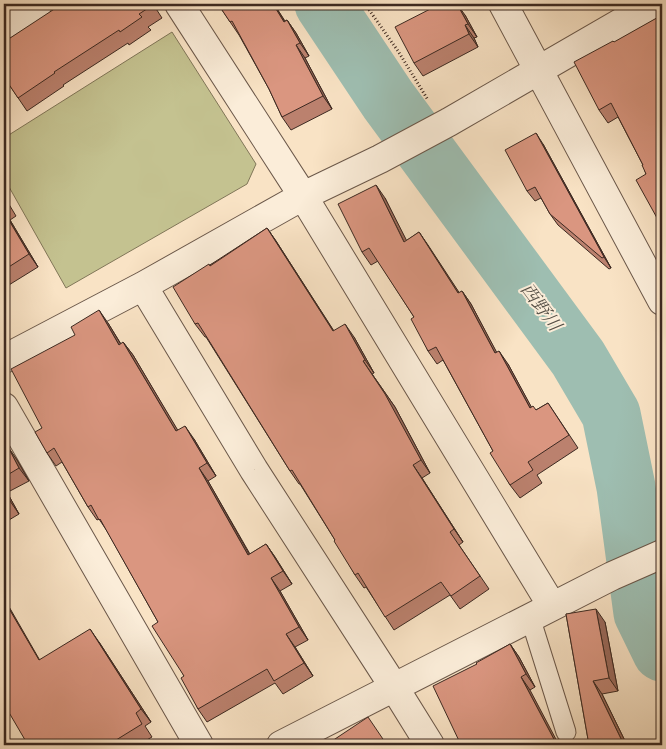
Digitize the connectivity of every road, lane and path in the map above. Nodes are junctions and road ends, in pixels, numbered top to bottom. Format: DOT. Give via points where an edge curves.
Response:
graph roads {
  1 [pos="38,4"];
  2 [pos="178,4"];
  3 [pos="365,4"];
  4 [pos="503,4"];
  5 [pos="653,4"];
  6 [pos="4,25"];
  7 [pos="538,70"];
  8 [pos="430,103"];
  9 [pos="303,196"];
  10 [pos="143,286"];
  11 [pos="662,301"];
  12 [pos="4,359"];
  13 [pos="4,406"];
  14 [pos="662,554"];
  15 [pos="541,612"];
  16 [pos="394,687"];
  17 [pos="566,732"];
  18 [pos="199,745"];
  19 [pos="281,745"];
  20 [pos="430,745"];
  1 -- 6 [label="street"];
  2 -- 9 [label="street"];
  3 -- 8 [label="path"];
  4 -- 7 [label="street"];
  5 -- 7 [label="street"];
  7 -- 9 [label="street" via="380,159"];
  7 -- 11 [label="street"];
  9 -- 10 [label="street"];
  9 -- 15 [label="street"];
  10 -- 12 [label="street"];
  10 -- 16 [label="street" via="254,470"];
  13 -- 18 [label="street"];
  14 -- 15 [label="street"];
  15 -- 16 [label="street"];
  15 -- 17 [label="lane"];
  16 -- 19 [label="street"];
  16 -- 20 [label="street"];
}
